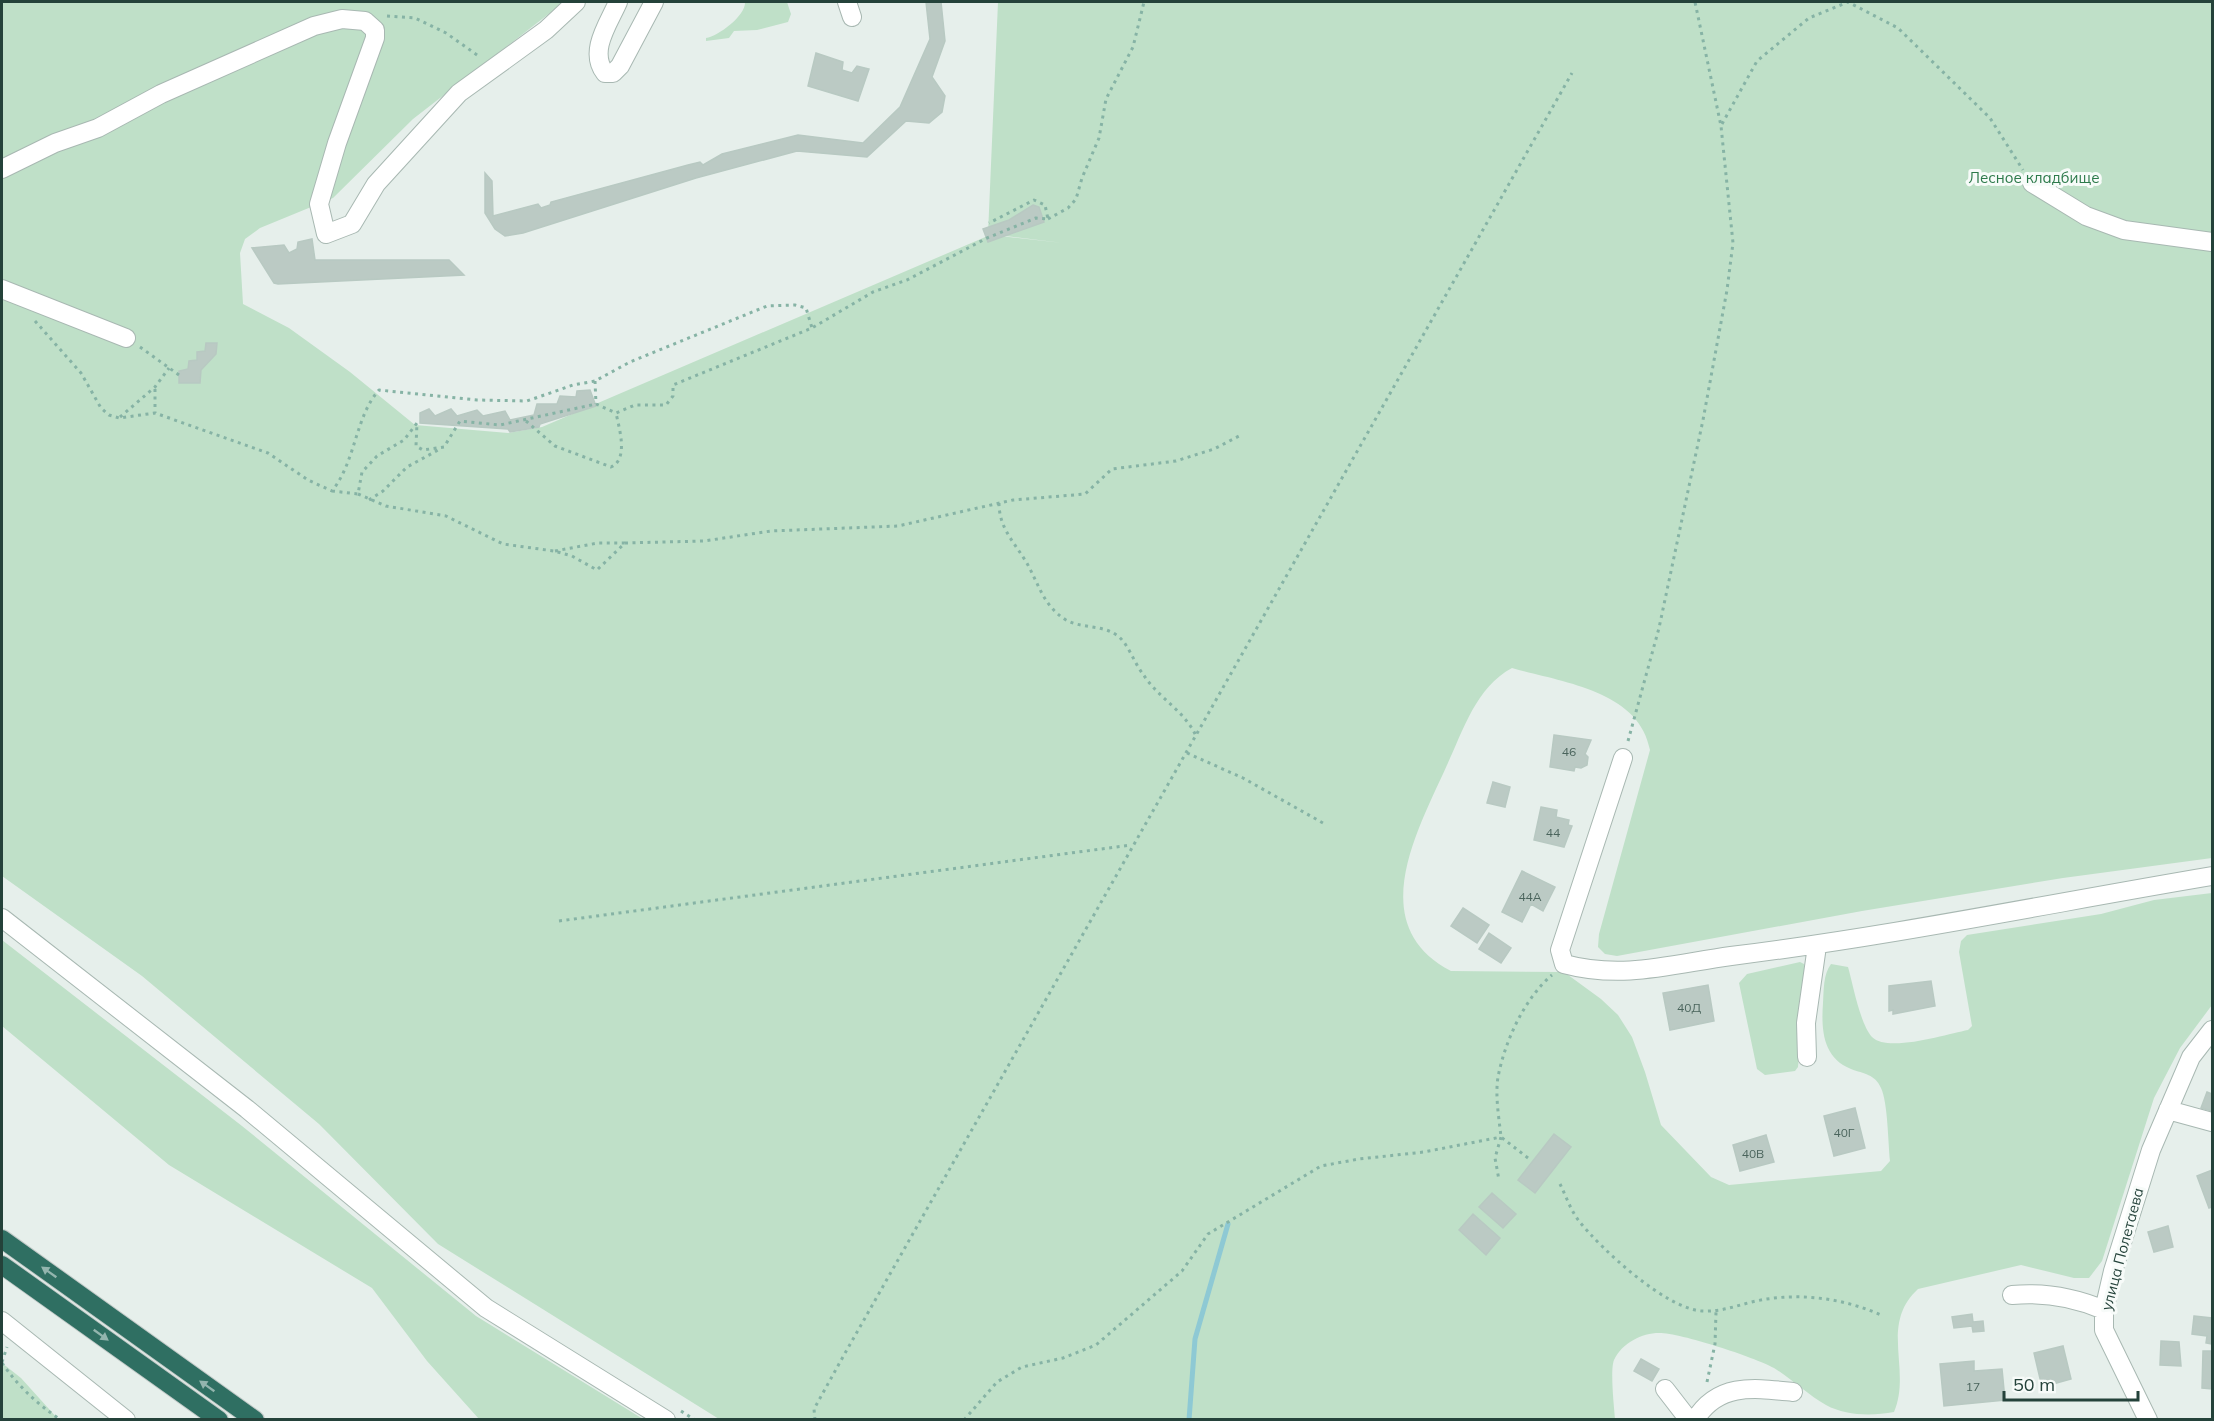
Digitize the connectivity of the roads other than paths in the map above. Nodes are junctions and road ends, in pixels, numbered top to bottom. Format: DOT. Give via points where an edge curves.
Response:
graph roads {
  1 [pos="576,2"];
  2 [pos="618,2"];
  3 [pos="654,2"];
  4 [pos="2,169"];
  5 [pos="2032,183"];
  6 [pos="2212,242"];
  7 [pos="2,289"];
  8 [pos="126,338"];
  9 [pos="1623,758"];
  10 [pos="2212,876"];
  11 [pos="2,918"];
  12 [pos="1817,946"];
  13 [pos="2212,1030"];
  14 [pos="1808,1057"];
  15 [pos="2168,1110"];
  16 [pos="2212,1122"];
  17 [pos="2,1239"];
  18 [pos="2,1265"];
  19 [pos="2012,1295"];
  20 [pos="2104,1311"];
  21 [pos="2,1321"];
  22 [pos="1665,1389"];
  23 [pos="1793,1392"];
  24 [pos="126,1419"];
  25 [pos="219,1419"];
  26 [pos="255,1419"];
  27 [pos="666,1419"];
  28 [pos="1689,1419"];
  29 [pos="1695,1419"];
  30 [pos="2148,1419"];
  1 -- 4 [label="street" via="546,30 459,93 384,175 352,224 326,234 319,204 375,38 375,30 366,21 342,19 283,38 161,94 98,128 55,143"];
  2 -- 3 [label="street" via="600,38 600,66 605,73 613,73 620,66"];
  5 -- 6 [label="street" via="2086,216 2124,230"];
  7 -- 8 [label="street"];
  9 -- 12 [label="street" via="1560,950 1564,964 1607,973 1629,972"];
  10 -- 12 [label="street"];
  11 -- 27 [label="street" via="247,1109 486,1308"];
  12 -- 14 [label="street" via="1806,1023"];
  13 -- 15 [label="street, улица Полетаева" via="2191,1057"];
  15 -- 16 [label="street"];
  15 -- 20 [label="street, улица Полетаева" via="2151,1150"];
  26 -- 17 [label="highway, one-way"];
  18 -- 25 [label="highway, one-way"];
  19 -- 20 [label="street" via="2071,1298"];
  20 -- 30 [label="street, улица Полетаева" via="2104,1330"];
  21 -- 24 [label="street"];
  22 -- 28 [label="street"];
  23 -- 29 [label="street" via="1734,1389 1715,1396"];
}
